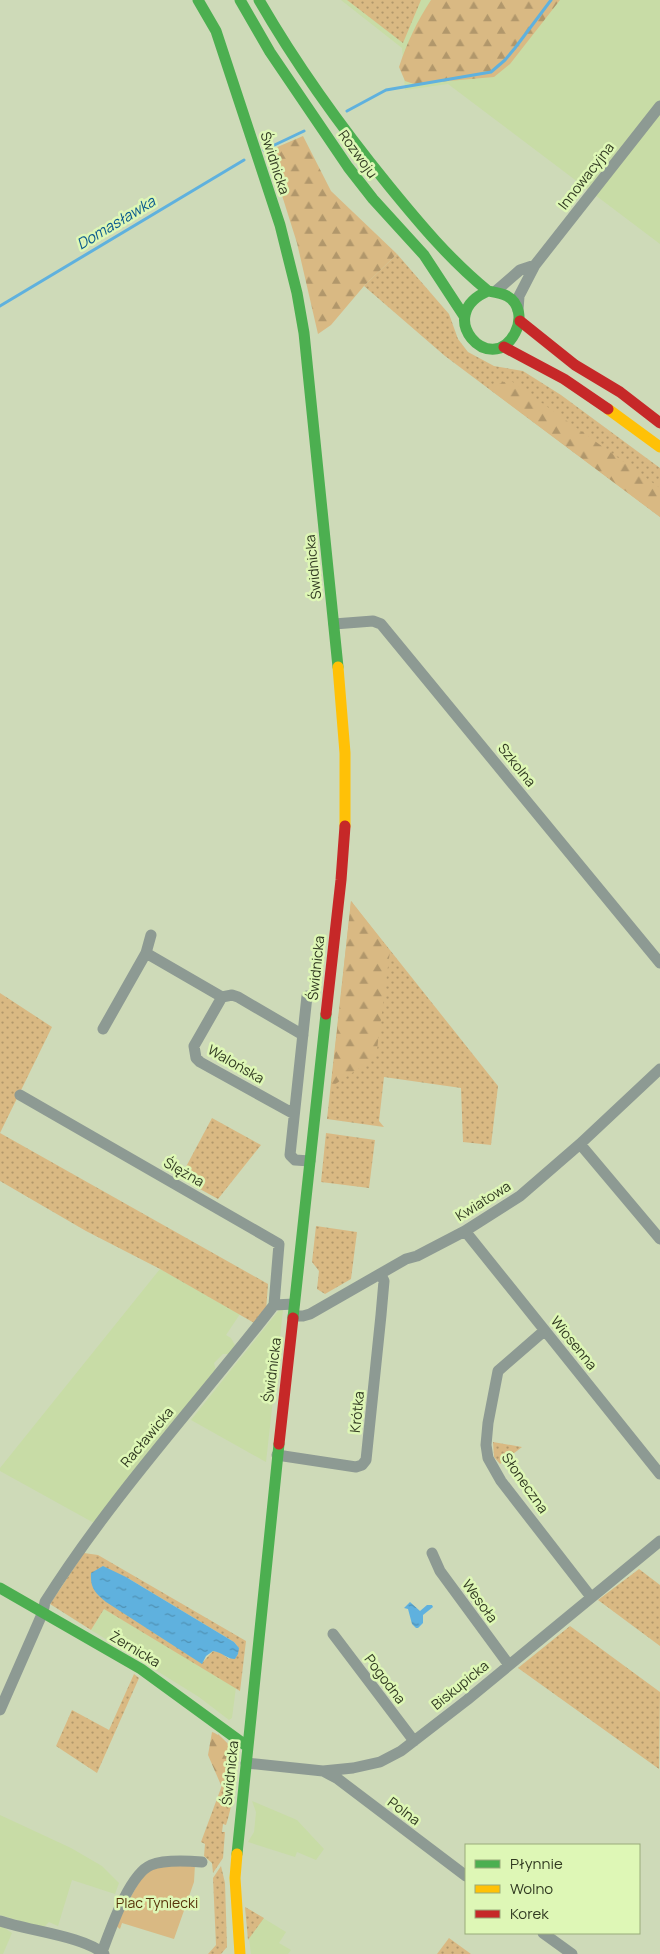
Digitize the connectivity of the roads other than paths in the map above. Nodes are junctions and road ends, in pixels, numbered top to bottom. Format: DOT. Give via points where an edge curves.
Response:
graph roads {
  1 [pos="198,0"];
  2 [pos="240,0"];
  3 [pos="260,0"];
  4 [pos="660,106"];
  5 [pos="535,265"];
  6 [pos="492,291"];
  7 [pos="518,310"];
  8 [pos="464,316"];
  9 [pos="520,322"];
  10 [pos="504,347"];
  11 [pos="660,423"];
  12 [pos="660,447"];
  13 [pos="334,624"];
  14 [pos="151,935"];
  15 [pos="146,953"];
  16 [pos="660,963"];
  17 [pos="307,996"];
  18 [pos="222,998"];
  19 [pos="103,1029"];
  20 [pos="303,1035"];
  21 [pos="658,1074"];
  22 [pos="20,1095"];
  23 [pos="294,1114"];
  24 [pos="580,1144"];
  25 [pos="310,1161"];
  26 [pos="464,1231"];
  27 [pos="660,1239"];
  28 [pos="381,1276"];
  29 [pos="274,1305"];
  30 [pos="294,1310"];
  31 [pos="544,1331"];
  32 [pos="277,1455"];
  33 [pos="660,1474"];
  34 [pos="660,1540"];
  35 [pos="432,1553"];
  36 [pos="0,1588"];
  37 [pos="591,1597"];
  38 [pos="43,1612"];
  39 [pos="333,1634"];
  40 [pos="509,1665"];
  41 [pos="0,1710"];
  42 [pos="414,1741"];
  43 [pos="248,1747"];
  44 [pos="246,1763"];
  45 [pos="323,1771"];
  46 [pos="202,1862"];
  47 [pos="465,1875"];
  48 [pos="0,1921"];
  49 [pos="544,1934"];
  50 [pos="103,1953"];
  51 [pos="240,1954"];
  52 [pos="572,1954"];
  1 -- 13 [label="street, Świdnicka" via="216,31 280,225 298,293"];
  2 -- 8 [label="street, Rozwoju" via="285,76 348,167 424,255"];
  3 -- 6 [label="street, Rozwoju" via="314,88 362,153 430,234 472,277"];
  4 -- 5 [label="street, Innowacyjna"];
  5 -- 6 [label="street, Innowacyjna" via="520,270"];
  5 -- 7 [label="street, Innowacyjna" via="519,296"];
  6 -- 7 [label="street" via="509,297"];
  6 -- 8 [label="street" via="470,301"];
  7 -- 9 [label="street"];
  8 -- 10 [label="street" via="466,331 477,344 488,350"];
  9 -- 10 [label="street" via="516,333"];
  9 -- 11 [label="street"];
  10 -- 12 [label="street" via="564,379"];
  13 -- 16 [label="street, Szkolna" via="373,620 381,624"];
  13 -- 25 [label="street, Świdnicka" via="346,803 341,880"];
  14 -- 15 [label="street"];
  15 -- 18 [label="street"];
  15 -- 19 [label="street"];
  17 -- 20 [label="street"];
  18 -- 20 [label="street" via="238,997"];
  18 -- 23 [label="street, Walońska" via="194,1046 196,1058"];
  20 -- 23 [label="street"];
  21 -- 24 [label="street, Kwiatowa"];
  22 -- 29 [label="street, Ślężna" via="279,1244"];
  23 -- 25 [label="street" via="290,1154 295,1160"];
  24 -- 26 [label="street, Kwiatowa" via="520,1196"];
  24 -- 27 [label="street"];
  25 -- 30 [label="street, Świdnicka"];
  26 -- 28 [label="street, Kwiatowa"];
  26 -- 31 [label="street, Wiosenna"];
  28 -- 30 [label="street, Kwiatowa" via="310,1314 303,1316"];
  28 -- 32 [label="street, Krótka" via="384,1281 366,1460 356,1467"];
  29 -- 30 [label="street"];
  29 -- 38 [label="street, Racławicka" via="132,1479 57,1582"];
  30 -- 32 [label="street, Świdnicka"];
  31 -- 33 [label="street, Wiosenna"];
  31 -- 37 [label="street, Słoneczna" via="498,1371 488,1422 488,1458 501,1481"];
  32 -- 43 [label="street, Świdnicka"];
  34 -- 37 [label="street, Biskupicka"];
  35 -- 40 [label="street, Wesoła" via="440,1572"];
  36 -- 38 [label="street, Żernicka"];
  37 -- 40 [label="street, Biskupicka"];
  38 -- 41 [label="street, Racławicka"];
  38 -- 43 [label="street, Żernicka" via="157,1680"];
  39 -- 42 [label="street, Pogodna"];
  40 -- 42 [label="street, Biskupicka"];
  42 -- 45 [label="street, Biskupicka" via="380,1762"];
  43 -- 44 [label="street, Świdnicka"];
  44 -- 45 [label="street, Biskupicka"];
  44 -- 51 [label="street, Świdnicka" via="235,1878"];
  45 -- 47 [label="street, Polna"];
  46 -- 50 [label="street" via="166,1862 151,1865 141,1873 119,1908"];
  48 -- 50 [label="street" via="85,1943"];
  49 -- 52 [label="street"];
}
